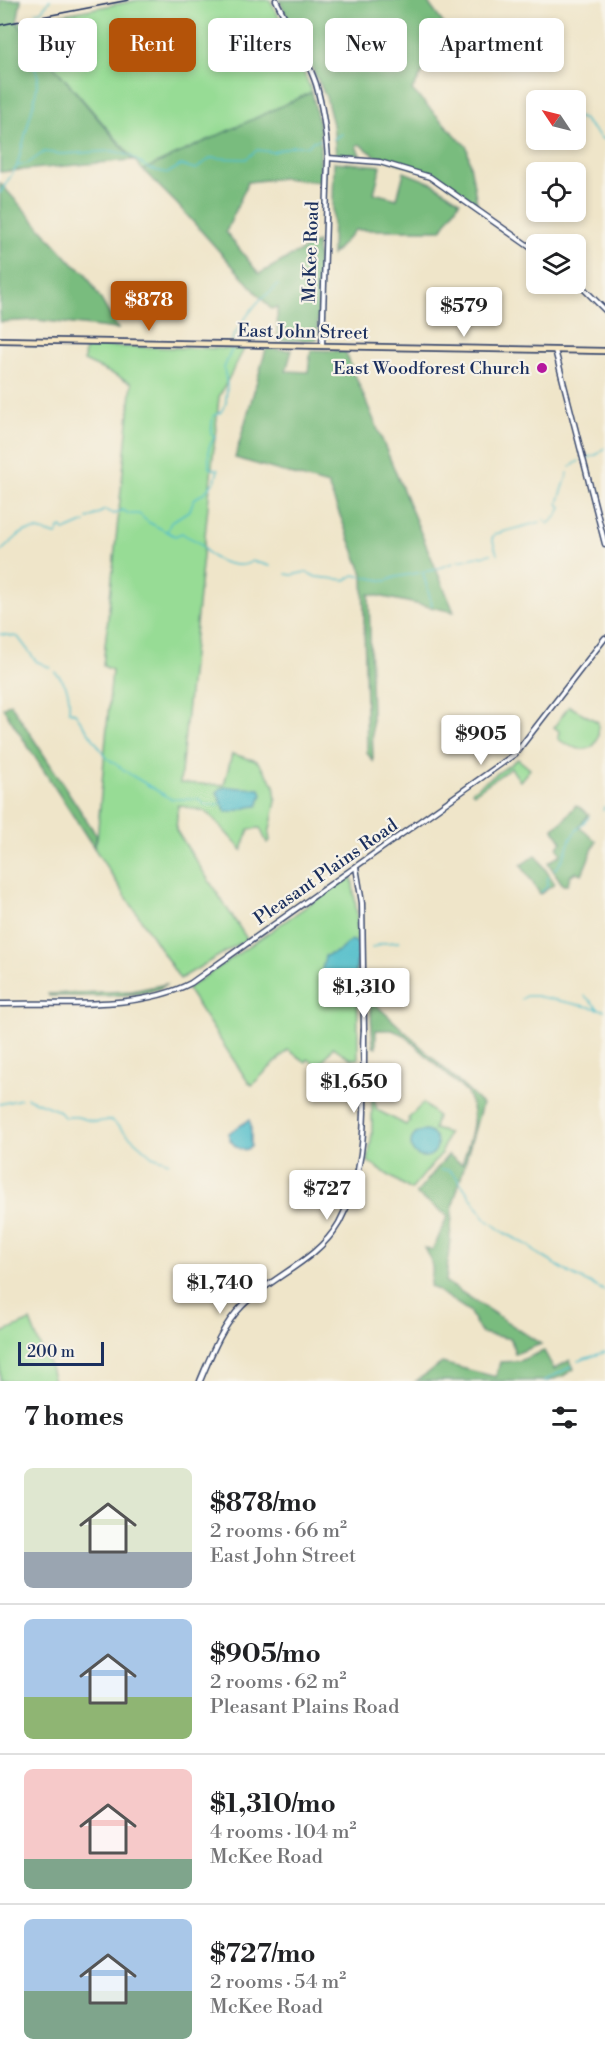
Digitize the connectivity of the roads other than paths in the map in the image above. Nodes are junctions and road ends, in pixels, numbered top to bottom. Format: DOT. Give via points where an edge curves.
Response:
graph roads {
  1 [pos="276,0"];
  2 [pos="328,158"];
  3 [pos="526,244"];
  4 [pos="586,291"];
  5 [pos="605,310"];
  6 [pos="0,340"];
  7 [pos="322,346"];
  8 [pos="555,350"];
  9 [pos="605,351"];
  10 [pos="605,544"];
  11 [pos="605,638"];
  12 [pos="356,867"];
  13 [pos="0,1004"];
  14 [pos="200,1381"];
  1 -- 2 [label="street, McKee Road" via="315,82"];
  2 -- 3 [label="street" via="373,161 421,173"];
  2 -- 7 [label="street, McKee Road"];
  4 -- 5 [label="street"];
  6 -- 7 [label="main road, East John Street"];
  7 -- 8 [label="main road, East John Street"];
  8 -- 9 [label="main road, East John Street"];
  8 -- 10 [label="street"];
  11 -- 12 [label="street, Pleasant Plains Road" via="524,745"];
  12 -- 13 [label="street, Pleasant Plains Road" via="198,978 166,994 122,1001"];
  12 -- 14 [label="street" via="362,910 365,1127 353,1191 338,1224 318,1249 239,1309 222,1333"];
}
